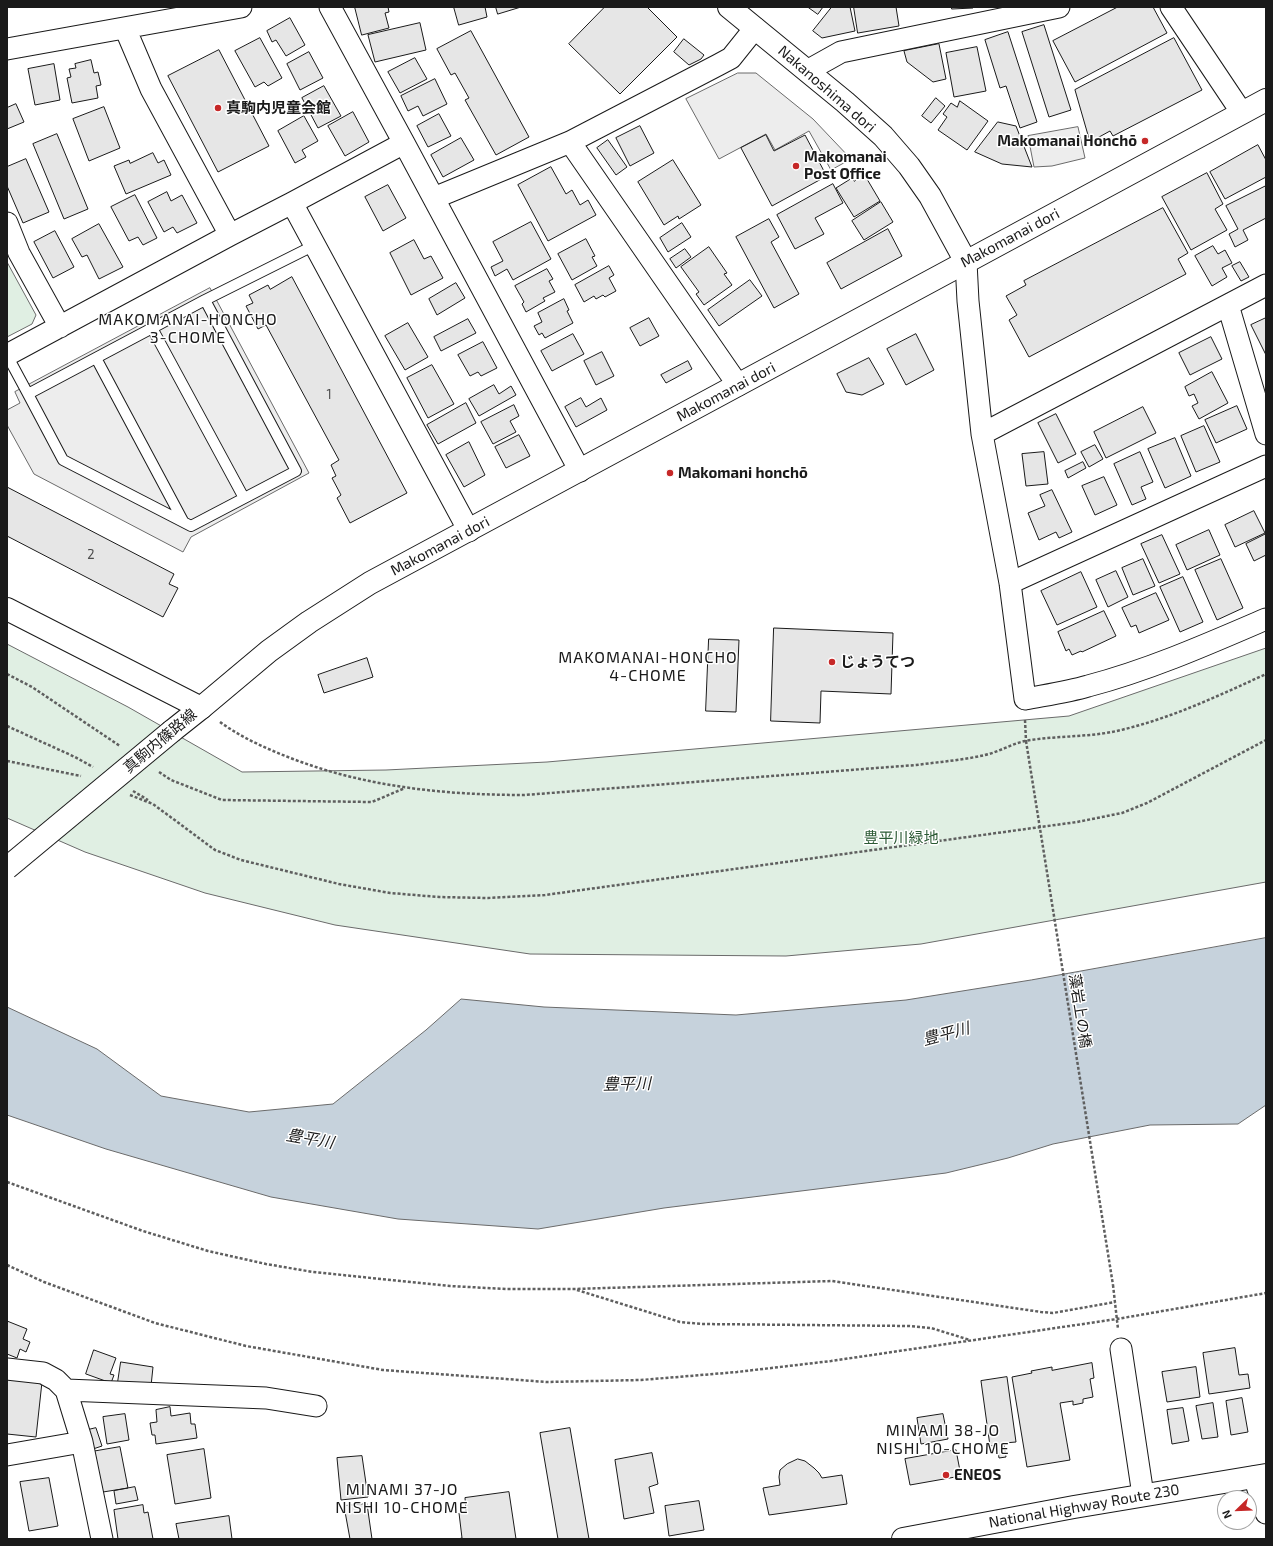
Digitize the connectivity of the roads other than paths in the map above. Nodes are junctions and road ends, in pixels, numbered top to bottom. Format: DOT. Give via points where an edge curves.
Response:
graph roads {
  1 [pos="241,7"];
  2 [pos="330,7"];
  3 [pos="729,7"];
  4 [pos="1059,7"];
  5 [pos="1171,7"];
  6 [pos="181,12"];
  7 [pos="125,28"];
  8 [pos="755,28"];
  9 [pos="7,49"];
  10 [pos="807,71"];
  11 [pos="1266,100"];
  12 [pos="1242,113"];
  13 [pos="570,142"];
  14 [pos="404,143"];
  15 [pos="434,198"];
  16 [pos="292,203"];
  17 [pos="7,223"];
  18 [pos="230,234"];
  19 [pos="315,245"];
  20 [pos="966,262"];
  21 [pos="1266,285"];
  22 [pos="205,300"];
  23 [pos="1228,305"];
  24 [pos="60,327"];
  25 [pos="152,328"];
  26 [pos="7,355"];
  27 [pos="96,358"];
  28 [pos="738,385"];
  29 [pos="28,394"];
  30 [pos="982,434"];
  31 [pos="1266,434"];
  32 [pos="1266,466"];
  33 [pos="580,471"];
  34 [pos="244,498"];
  35 [pos="183,521"];
  36 [pos="469,531"];
  37 [pos="1010,582"];
  38 [pos="7,608"];
  39 [pos="1266,619"];
  40 [pos="201,708"];
  41 [pos="7,868"];
  42 [pos="1121,1349"];
  43 [pos="7,1369"];
  44 [pos="66,1390"];
  45 [pos="316,1406"];
  46 [pos="82,1442"];
  47 [pos="7,1455"];
  48 [pos="1260,1476"];
  49 [pos="1143,1496"];
  50 [pos="1266,1513"];
  51 [pos="102,1539"];
  52 [pos="903,1539"];
  1 -- 6 [label="street"];
  2 -- 14 [label="street"];
  3 -- 8 [label="main road, Nakanoshima dori"];
  4 -- 10 [label="street" via="841,52"];
  5 -- 12 [label="street"];
  6 -- 7 [label="street"];
  7 -- 9 [label="street"];
  7 -- 18 [label="street" via="151,89"];
  8 -- 10 [label="main road, Nakanoshima dori"];
  8 -- 13 [label="street" via="725,62"];
  10 -- 20 [label="main road, Nakanoshima dori" via="866,120 896,152 930,196"];
  11 -- 12 [label="main road, Makomanai dori"];
  12 -- 20 [label="main road, Makomanai dori"];
  13 -- 15 [label="street"];
  13 -- 28 [label="street"];
  14 -- 15 [label="street"];
  14 -- 16 [label="street"];
  15 -- 33 [label="street"];
  16 -- 18 [label="street"];
  16 -- 19 [label="street"];
  17 -- 24 [label="street" via="20,253"];
  18 -- 24 [label="street"];
  19 -- 22 [label="lane"];
  19 -- 36 [label="street"];
  20 -- 28 [label="main road, Makomanai dori"];
  20 -- 30 [label="street"];
  21 -- 23 [label="street"];
  22 -- 25 [label="lane"];
  22 -- 34 [label="lane" via="296,471"];
  23 -- 30 [label="street"];
  23 -- 31 [label="street"];
  24 -- 26 [label="street"];
  25 -- 27 [label="lane"];
  25 -- 34 [label="lane"];
  26 -- 29 [label="lane"];
  27 -- 29 [label="lane"];
  27 -- 35 [label="lane"];
  28 -- 33 [label="main road, Makomanai dori"];
  29 -- 35 [label="lane" via="63,460"];
  30 -- 37 [label="street"];
  32 -- 37 [label="street"];
  33 -- 36 [label="main road, Makomanai dori"];
  34 -- 35 [label="lane" via="191,526"];
  36 -- 40 [label="main road, Makomanai dori" via="370,584 309,622"];
  37 -- 39 [label="street" via="1025,699 1088,687 1192,651"];
  38 -- 40 [label="main road, 真駒内篠路線"];
  40 -- 41 [label="main road, 真駒内篠路線, bridge"];
  42 -- 49 [label="street"];
  43 -- 44 [label="street" via="43,1373 56,1380"];
  44 -- 45 [label="street" via="266,1398"];
  44 -- 46 [label="street"];
  46 -- 47 [label="street"];
  46 -- 51 [label="street"];
  48 -- 49 [label="main road, National Highway Route 230"];
  48 -- 50 [label="street"];
  49 -- 52 [label="main road, National Highway Route 230"];
}
